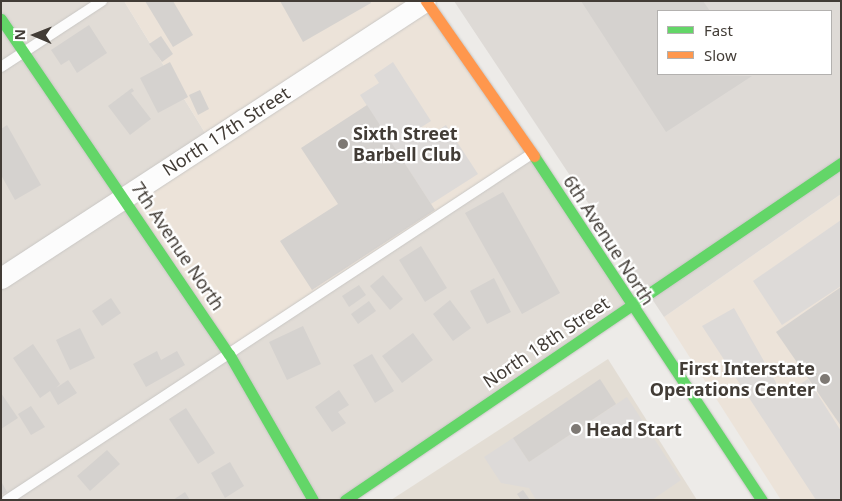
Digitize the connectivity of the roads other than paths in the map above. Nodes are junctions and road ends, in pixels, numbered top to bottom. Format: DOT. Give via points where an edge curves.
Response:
graph roads {
  1 [pos="102,1"];
  2 [pos="425,1"];
  3 [pos="1,19"];
  4 [pos="24,52"];
  5 [pos="1,67"];
  6 [pos="532,154"];
  7 [pos="841,164"];
  8 [pos="125,198"];
  9 [pos="1,278"];
  10 [pos="630,306"];
  11 [pos="229,354"];
  12 [pos="7,500"];
  13 [pos="313,500"];
  14 [pos="345,500"];
  15 [pos="762,500"];
  1 -- 4 [label="lane"];
  2 -- 6 [label="street, 6th Avenue North"];
  2 -- 8 [label="street, North 17th Street"];
  3 -- 4 [label="street, 7th Avenue North"];
  4 -- 5 [label="lane"];
  4 -- 8 [label="street, 7th Avenue North"];
  6 -- 10 [label="street, 6th Avenue North"];
  6 -- 11 [label="lane"];
  7 -- 10 [label="street, North 18th Street"];
  8 -- 9 [label="street, North 17th Street"];
  8 -- 11 [label="street, 7th Avenue North"];
  10 -- 14 [label="street, North 18th Street"];
  10 -- 15 [label="street, 6th Avenue North"];
  11 -- 12 [label="lane"];
  11 -- 13 [label="street, 7th Avenue North"];
}
